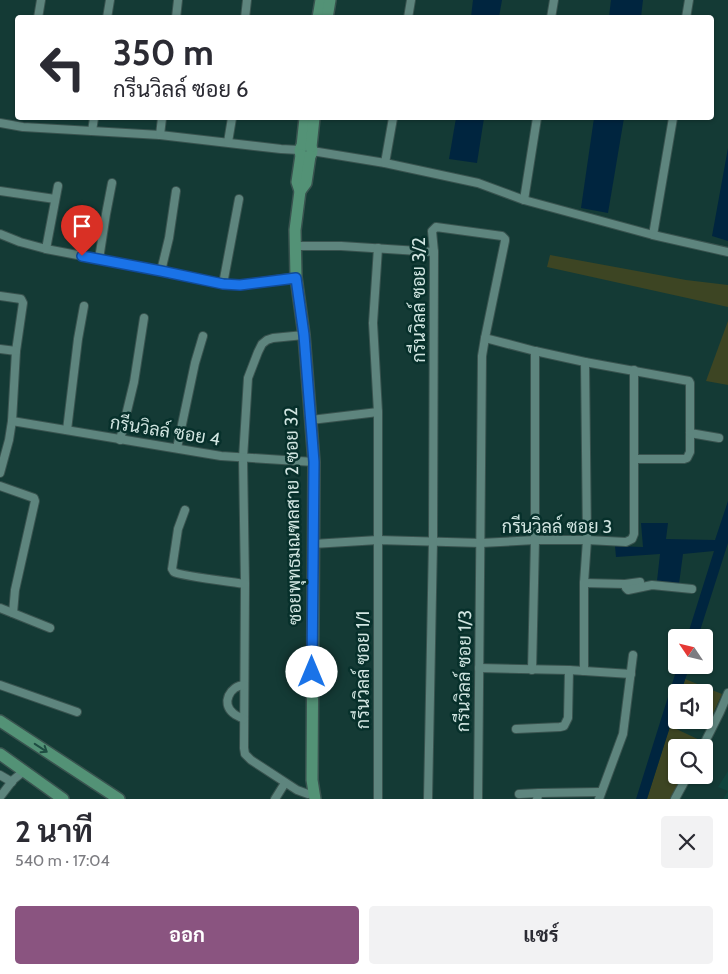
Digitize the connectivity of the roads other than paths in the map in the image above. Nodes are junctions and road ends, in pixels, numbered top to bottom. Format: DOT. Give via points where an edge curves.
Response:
graph roads {
  1 [pos="41,0"];
  2 [pos="110,0"];
  3 [pos="178,0"];
  4 [pos="247,0"];
  5 [pos="321,0"];
  6 [pos="330,0"];
  7 [pos="411,0"];
  8 [pos="554,0"];
  9 [pos="689,0"];
  10 [pos="38,15"];
  11 [pos="108,15"];
  12 [pos="176,15"];
  13 [pos="245,15"];
  14 [pos="318,15"];
  15 [pos="328,15"];
  16 [pos="408,15"];
  17 [pos="552,15"];
  18 [pos="686,15"];
  19 [pos="25,120"];
  20 [pos="94,120"];
  21 [pos="162,120"];
  22 [pos="232,120"];
  23 [pos="305,120"];
  24 [pos="314,120"];
  25 [pos="392,120"];
  26 [pos="536,120"];
  27 [pos="673,120"];
  28 [pos="0,123"];
  29 [pos="23,127"];
  30 [pos="92,131"];
  31 [pos="160,136"];
  32 [pos="228,142"];
  33 [pos="306,151"];
  34 [pos="385,163"];
  35 [pos="112,183"];
  36 [pos="58,186"];
  37 [pos="176,190"];
  38 [pos="0,191"];
  39 [pos="55,199"];
  40 [pos="239,199"];
  41 [pos="524,200"];
  42 [pos="0,234"];
  43 [pos="653,235"];
  44 [pos="295,246"];
  45 [pos="378,248"];
  46 [pos="46,249"];
  47 [pos="434,252"];
  48 [pos="728,252"];
  49 [pos="99,259"];
  50 [pos="161,271"];
  51 [pos="296,278"];
  52 [pos="223,284"];
  53 [pos="0,296"];
  54 [pos="84,306"];
  55 [pos="144,318"];
  56 [pos="304,335"];
  57 [pos="203,336"];
  58 [pos="485,338"];
  59 [pos="0,349"];
  60 [pos="536,351"];
  61 [pos="16,352"];
  62 [pos="585,362"];
  63 [pos="634,370"];
  64 [pos="378,412"];
  65 [pos="311,420"];
  66 [pos="12,421"];
  67 [pos="67,430"];
  68 [pos="690,433"];
  69 [pos="720,438"];
  70 [pos="120,440"];
  71 [pos="177,448"];
  72 [pos="243,458"];
  73 [pos="634,459"];
  74 [pos="314,462"];
  75 [pos="0,473"];
  76 [pos="0,486"];
  77 [pos="185,510"];
  78 [pos="378,540"];
  79 [pos="535,540"];
  80 [pos="586,540"];
  81 [pos="433,541"];
  82 [pos="481,543"];
  83 [pos="313,544"];
  84 [pos="640,582"];
  85 [pos="584,583"];
  86 [pos="245,584"];
  87 [pos="625,584"];
  88 [pos="692,589"];
  89 [pos="0,608"];
  90 [pos="13,613"];
  91 [pos="50,628"];
  92 [pos="633,655"];
  93 [pos="479,668"];
  94 [pos="532,670"];
  95 [pos="569,670"];
  96 [pos="584,671"];
  97 [pos="631,674"];
  98 [pos="0,685"];
  99 [pos="244,685"];
  100 [pos="728,693"];
  101 [pos="77,712"];
  102 [pos="724,713"];
  103 [pos="244,719"];
  104 [pos="0,721"];
  105 [pos="516,729"];
  106 [pos="708,739"];
  107 [pos="0,754"];
  108 [pos="24,771"];
  109 [pos="0,775"];
  110 [pos="12,782"];
  111 [pos="285,783"];
  112 [pos="684,784"];
  113 [pos="106,794"];
  114 [pos="519,794"];
  115 [pos="538,796"];
  116 [pos="600,796"];
  117 [pos="310,797"];
  118 [pos="0,798"];
  119 [pos="63,799"];
  120 [pos="119,799"];
  121 [pos="275,799"];
  122 [pos="378,799"];
  123 [pos="428,799"];
  124 [pos="478,799"];
  125 [pos="676,799"];
  1 -- 10 [label="street"];
  2 -- 11 [label="street"];
  3 -- 12 [label="street"];
  4 -- 13 [label="street"];
  5 -- 14 [label="street"];
  6 -- 15 [label="street"];
  7 -- 16 [label="street"];
  8 -- 17 [label="street"];
  9 -- 18 [label="street"];
  19 -- 29 [label="street"];
  20 -- 30 [label="street"];
  21 -- 31 [label="street"];
  22 -- 32 [label="street"];
  23 -- 33 [label="street"];
  24 -- 33 [label="street"];
  25 -- 34 [label="street"];
  26 -- 41 [label="street"];
  27 -- 43 [label="street"];
  28 -- 29 [label="street"];
  29 -- 30 [label="street"];
  30 -- 31 [label="street"];
  31 -- 32 [label="street"];
  32 -- 33 [label="street"];
  33 -- 34 [label="street"];
  33 -- 44 [label="street, ซอยพุทธมณฑลสาย 2 ซอย 32" via="297,182 300,191"];
  34 -- 41 [label="street" via="478,184"];
  35 -- 49 [label="street"];
  36 -- 39 [label="street"];
  37 -- 50 [label="street"];
  38 -- 39 [label="street"];
  39 -- 46 [label="street"];
  40 -- 52 [label="street"];
  41 -- 43 [label="street"];
  42 -- 46 [label="street"];
  43 -- 48 [label="street"];
  44 -- 45 [label="street"];
  44 -- 51 [label="street, ซอยพุทธมณฑลสาย 2 ซอย 32"];
  45 -- 47 [label="street"];
  45 -- 64 [label="street, กรีนวิลล์ ซอย 1/1" via="373,323"];
  46 -- 49 [label="street"];
  47 -- 58 [label="street, กรีนวิลล์ ซอย 3/2" via="432,231 436,227 502,236 504,239"];
  47 -- 81 [label="street, กรีนวิลล์ ซอย 3/2"];
  49 -- 50 [label="street"];
  50 -- 52 [label="street"];
  51 -- 52 [label="street"];
  51 -- 56 [label="street, ซอยพุทธมณฑลสาย 2 ซอย 32"];
  53 -- 61 [label="street" via="23,302"];
  54 -- 67 [label="street"];
  55 -- 70 [label="street" via="134,382"];
  56 -- 65 [label="street, ซอยพุทธมณฑลสาย 2 ซอย 32"];
  56 -- 72 [label="street" via="266,340 258,352 248,378"];
  57 -- 71 [label="street"];
  58 -- 60 [label="street"];
  58 -- 82 [label="street, กรีนวิลล์ ซอย 3/2" via="482,356"];
  59 -- 61 [label="street"];
  60 -- 62 [label="street"];
  60 -- 79 [label="street"];
  61 -- 66 [label="street"];
  62 -- 63 [label="street"];
  62 -- 80 [label="street"];
  63 -- 68 [label="street" via="689,381"];
  63 -- 73 [label="street, กรีนวิลล์ ซอย 3"];
  64 -- 65 [label="street"];
  64 -- 78 [label="street, กรีนวิลล์ ซอย 1/1"];
  65 -- 74 [label="street, ซอยพุทธมณฑลสาย 2 ซอย 32"];
  66 -- 67 [label="street, กรีนวิลล์ ซอย 4"];
  66 -- 75 [label="street"];
  67 -- 70 [label="street, กรีนวิลล์ ซอย 4"];
  68 -- 69 [label="street"];
  68 -- 73 [label="street" via="690,452 686,459"];
  70 -- 71 [label="street, กรีนวิลล์ ซอย 4"];
  71 -- 72 [label="street, กรีนวิลล์ ซอย 4"];
  72 -- 74 [label="street, กรีนวิลล์ ซอย 4"];
  72 -- 86 [label="street"];
  73 -- 80 [label="street, กรีนวิลล์ ซอย 3" via="632,539 626,542"];
  74 -- 83 [label="street, ซอยพุทธมณฑลสาย 2 ซอย 32"];
  76 -- 90 [label="street" via="35,501"];
  77 -- 86 [label="street" via="178,530 173,571"];
  78 -- 81 [label="street, กรีนวิลล์ ซอย 3"];
  78 -- 83 [label="street, กรีนวิลล์ ซอย 3"];
  78 -- 122 [label="street, กรีนวิลล์ ซอย 1/1"];
  79 -- 80 [label="street, กรีนวิลล์ ซอย 3"];
  79 -- 82 [label="street, กรีนวิลล์ ซอย 3"];
  79 -- 94 [label="street"];
  80 -- 85 [label="street"];
  81 -- 82 [label="street, กรีนวิลล์ ซอย 3"];
  81 -- 123 [label="street, กรีนวิลล์ ซอย 3/2"];
  82 -- 93 [label="street, กรีนวิลล์ ซอย 1/3"];
  83 -- 117 [label="street, ซอยพุทธมณฑลสาย 2 ซอย 32"];
  84 -- 87 [label="street"];
  85 -- 87 [label="street"];
  85 -- 96 [label="street"];
  86 -- 99 [label="street"];
  87 -- 88 [label="street" via="628,590 652,585"];
  89 -- 90 [label="street"];
  90 -- 91 [label="street"];
  92 -- 97 [label="street"];
  93 -- 94 [label="street"];
  93 -- 124 [label="street, กรีนวิลล์ ซอย 1/3"];
  94 -- 95 [label="street"];
  95 -- 96 [label="street"];
  95 -- 105 [label="street" via="568,718 564,726"];
  96 -- 97 [label="street"];
  97 -- 116 [label="street" via="623,734"];
  98 -- 101 [label="street"];
  99 -- 103 [label="street"];
  99 -- 103 [label="street" via="233,689 228,705 232,713"];
  100 -- 102 [label="street"];
  102 -- 106 [label="street"];
  103 -- 111 [label="street" via="245,754"];
  104 -- 113 [label="street, one-way"];
  107 -- 108 [label="street"];
  108 -- 110 [label="street"];
  108 -- 119 [label="street"];
  109 -- 110 [label="street"];
  110 -- 118 [label="street"];
  111 -- 117 [label="street"];
  111 -- 121 [label="street"];
  112 -- 125 [label="street"];
  113 -- 120 [label="street"];
  114 -- 115 [label="street"];
  115 -- 116 [label="street"];
}
